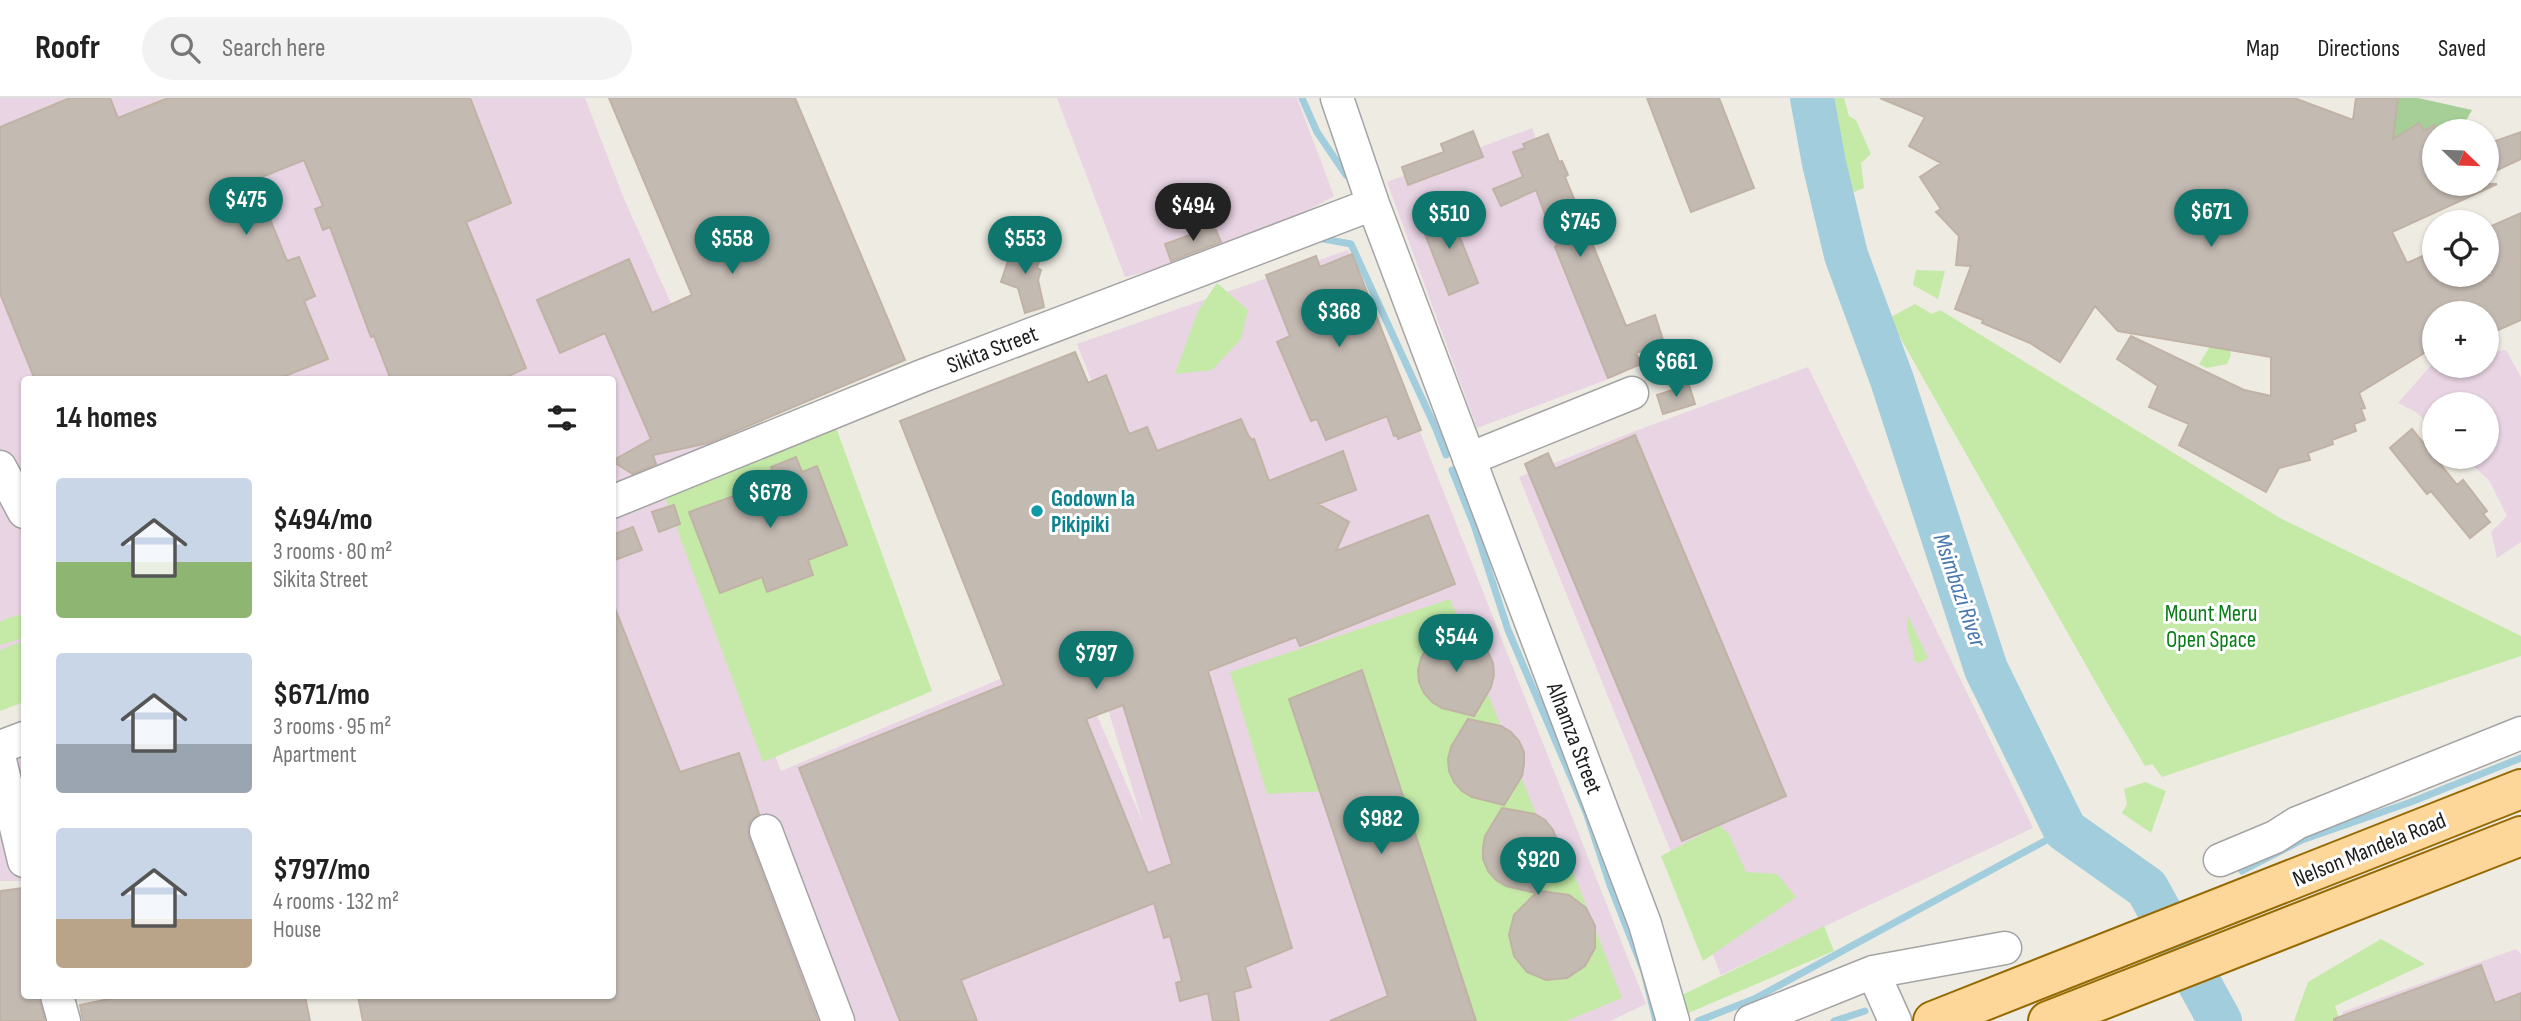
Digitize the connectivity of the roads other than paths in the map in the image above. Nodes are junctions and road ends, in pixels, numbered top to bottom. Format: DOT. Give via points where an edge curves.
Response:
graph roads {
  1 [pos="1337,98"];
  2 [pos="1373,204"];
  3 [pos="1632,393"];
  4 [pos="1469,458"];
  5 [pos="0,467"];
  6 [pos="616,500"];
  7 [pos="21,506"];
  8 [pos="2521,733"];
  9 [pos="21,739"];
  10 [pos="0,747"];
  11 [pos="0,760"];
  12 [pos="2517,804"];
  13 [pos="766,831"];
  14 [pos="2521,836"];
  15 [pos="21,848"];
  16 [pos="2220,860"];
  17 [pos="2005,948"];
  18 [pos="1873,972"];
  19 [pos="58,999"];
  20 [pos="64,1021"];
  21 [pos="838,1021"];
  22 [pos="1673,1021"];
  23 [pos="1751,1021"];
  24 [pos="1895,1021"];
  25 [pos="1933,1021"];
  26 [pos="2048,1021"];
  1 -- 2 [label="street, Alhamza Street"];
  2 -- 4 [label="street, Alhamza Street"];
  2 -- 6 [label="street, Sikita Street" via="922,376"];
  3 -- 4 [label="street"];
  4 -- 22 [label="street, Alhamza Street" via="1645,924"];
  5 -- 7 [label="street"];
  8 -- 16 [label="street" via="2297,823"];
  9 -- 10 [label="street"];
  11 -- 15 [label="street"];
  12 -- 25 [label="main road, Nelson Mandela Road" via="2217,910"];
  13 -- 21 [label="street"];
  14 -- 26 [label="main road, Nelson Mandela Road"];
  17 -- 18 [label="street"];
  18 -- 23 [label="street"];
  18 -- 24 [label="street"];
  19 -- 20 [label="street"];
}
